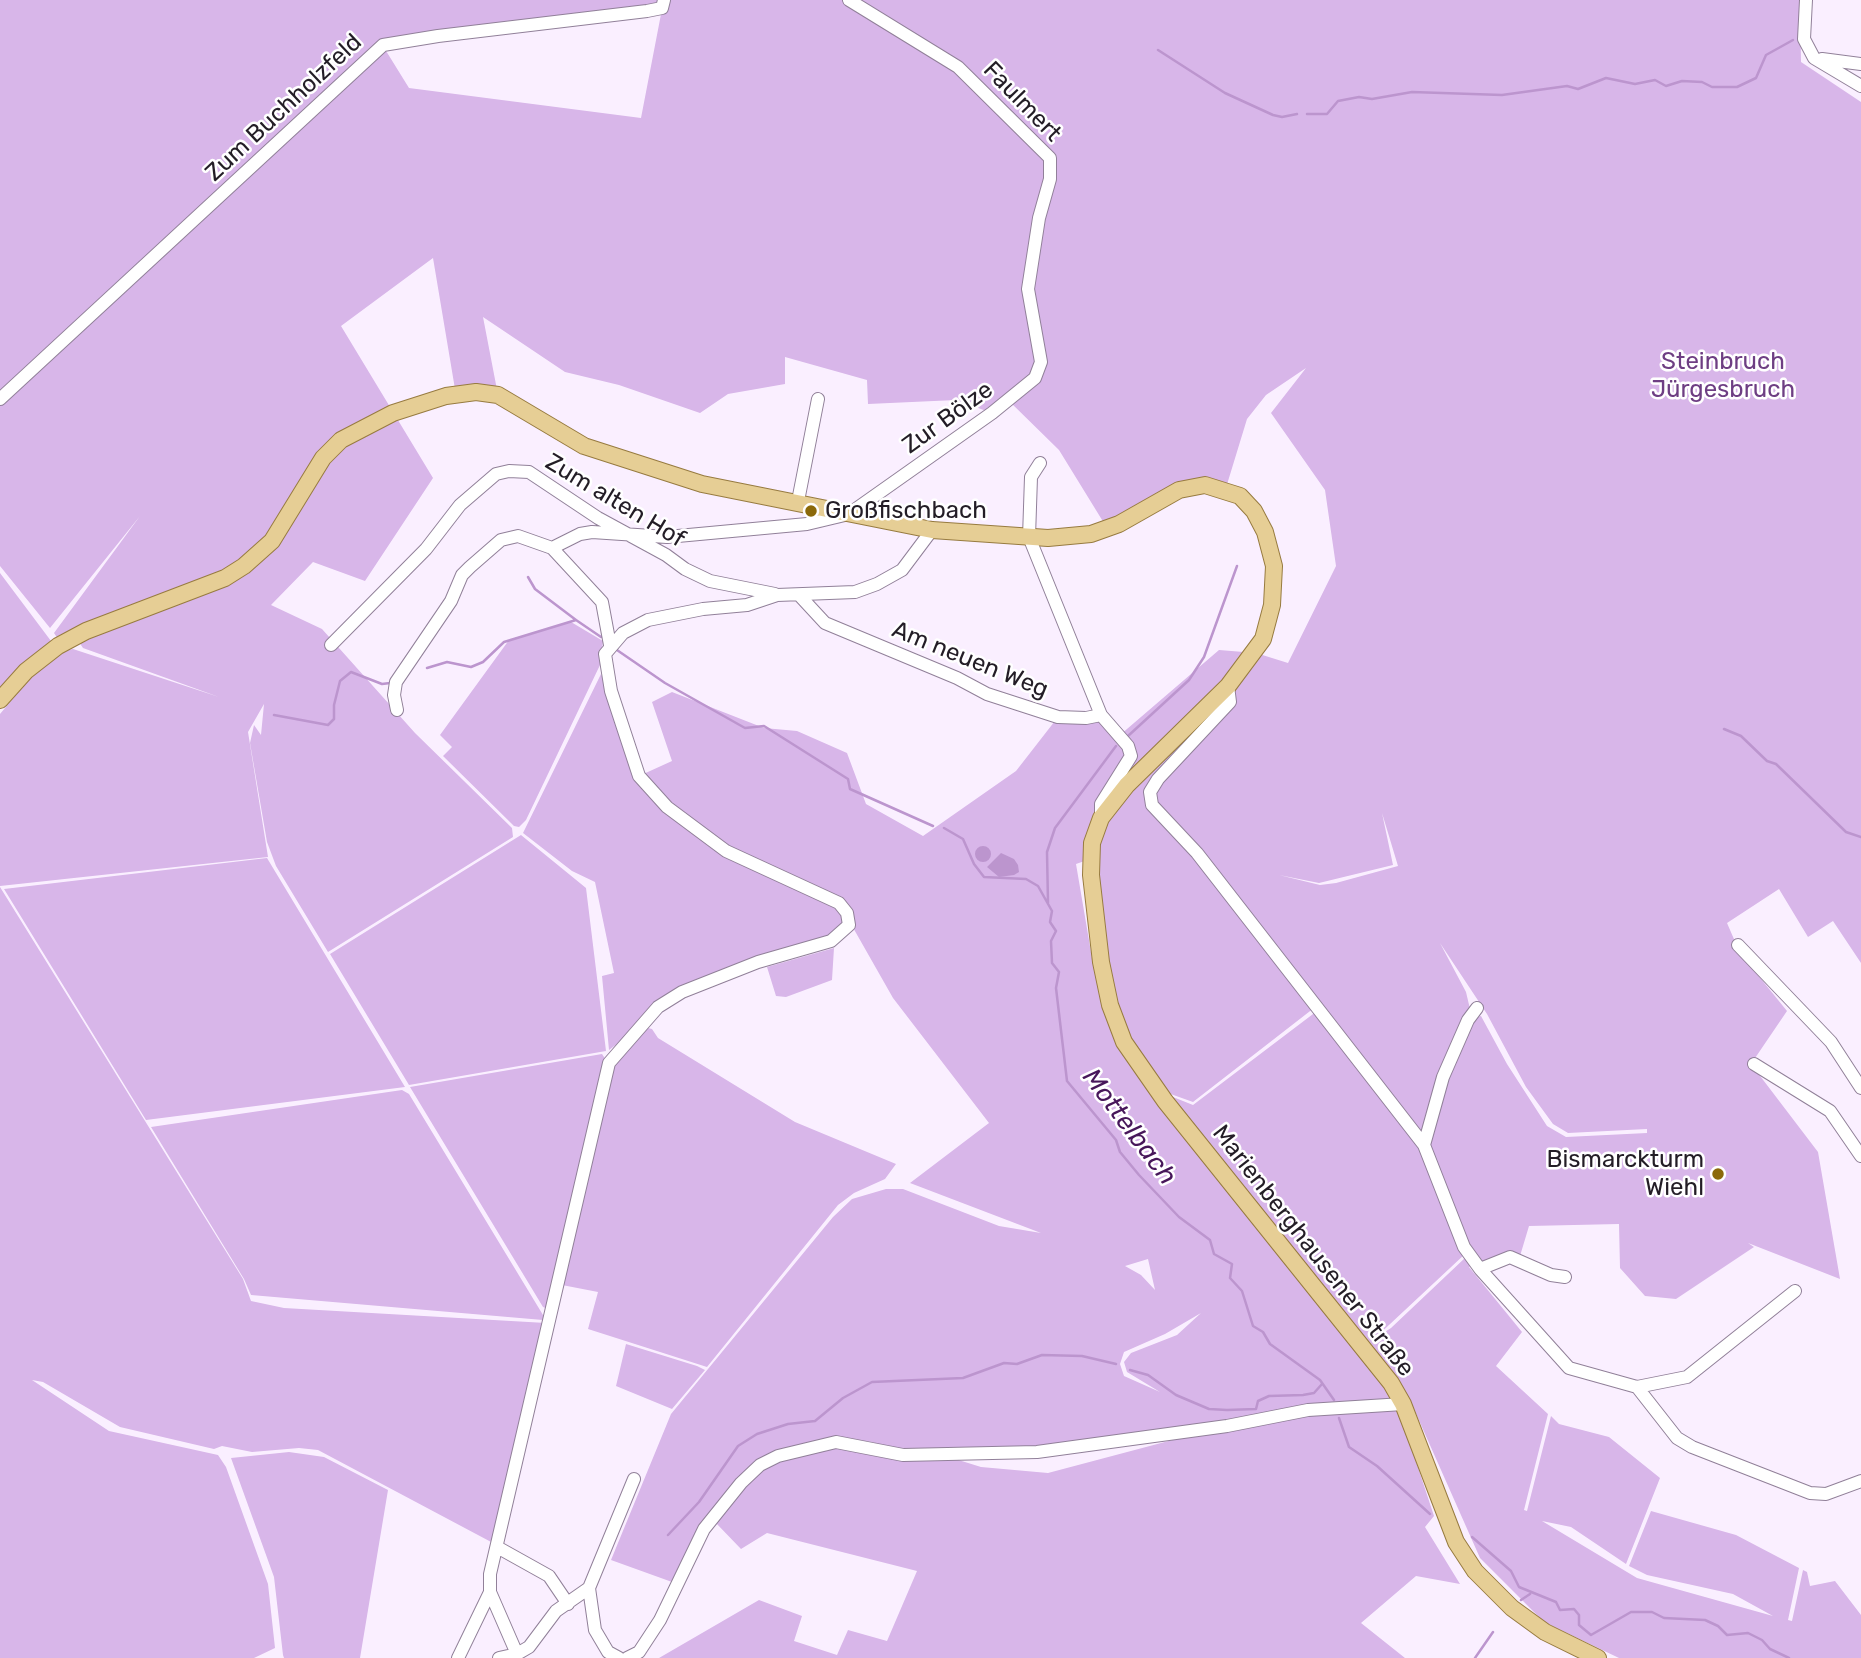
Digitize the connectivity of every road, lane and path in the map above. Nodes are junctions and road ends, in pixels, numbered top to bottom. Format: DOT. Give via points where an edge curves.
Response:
graph roads {
  1 [pos="664,0"];
  2 [pos="849,0"];
  3 [pos="1806,0"];
  4 [pos="1814,58"];
  5 [pos="1861,64"];
  6 [pos="1861,86"];
  7 [pos="1038,336"];
  8 [pos="818,399"];
  9 [pos="0,400"];
  10 [pos="1040,463"];
  11 [pos="797,501"];
  12 [pos="849,514"];
  13 [pos="932,530"];
  14 [pos="630,536"];
  15 [pos="1029,537"];
  16 [pos="552,548"];
  17 [pos="777,594"];
  18 [pos="800,596"];
  19 [pos="331,645"];
  20 [pos="610,645"];
  21 [pos="1228,686"];
  22 [pos="0,700"];
  23 [pos="397,710"];
  24 [pos="1101,715"];
  25 [pos="1101,818"];
  26 [pos="1738,946"];
  27 [pos="1477,1008"];
  28 [pos="1754,1064"];
  29 [pos="1861,1088"];
  30 [pos="1424,1145"];
  31 [pos="1861,1156"];
  32 [pos="1480,1269"];
  33 [pos="1565,1277"];
  34 [pos="1795,1291"];
  35 [pos="1637,1387"];
  36 [pos="1403,1404"];
  37 [pos="634,1479"];
  38 [pos="1861,1481"];
  39 [pos="497,1547"];
  40 [pos="589,1588"];
  41 [pos="490,1592"];
  42 [pos="568,1604"];
  43 [pos="517,1654"];
  44 [pos="458,1658"];
  45 [pos="499,1658"];
  46 [pos="619,1658"];
  47 [pos="627,1658"];
  48 [pos="1598,1658"];
  1 -- 9 [label="street, Zum Buchholzfeld" via="662,8 647,11 383,45"];
  2 -- 7 [label="street, Faulmert" via="958,66 1050,158 1028,289"];
  3 -- 4 [label="street" via="1804,38"];
  4 -- 5 [label="street"];
  4 -- 6 [label="street"];
  7 -- 12 [label="street, Zur Bölze" via="1041,362 1035,378"];
  8 -- 11 [label="street"];
  10 -- 15 [label="street" via="1031,477"];
  11 -- 12 [label="main road"];
  11 -- 22 [label="main road" via="702,484 641,467 584,446 498,396 446,396 393,413 341,440 323,458 272,541 244,566 225,578 58,646 26,671"];
  12 -- 13 [label="main road"];
  12 -- 14 [label="street" via="807,524 667,537"];
  13 -- 15 [label="main road"];
  13 -- 18 [label="street, Zum alten Hof" via="902,570 877,584 855,592"];
  14 -- 16 [label="street" via="580,534"];
  14 -- 17 [label="street, Zum alten Hof" via="710,581"];
  14 -- 19 [label="street, Zum alten Hof" via="530,472 496,474 460,506 426,549"];
  15 -- 21 [label="main road" via="1091,534 1119,524 1179,490 1205,485 1240,496 1265,532 1274,566 1272,605 1264,639"];
  15 -- 24 [label="street"];
  16 -- 20 [label="street" via="602,602"];
  16 -- 23 [label="street" via="517,536 502,540 470,567 396,682"];
  17 -- 18 [label="street, Zum alten Hof"];
  17 -- 20 [label="street" via="747,606 648,620"];
  18 -- 24 [label="street, Am neuen Weg" via="825,623 987,694 1058,717"];
  20 -- 39 [label="street" via="605,654 606,674 639,776 667,807 726,851 839,903 848,912 849,925 831,941 758,962 682,992 658,1007 608,1063"];
  21 -- 25 [label="main road" via="1127,785"];
  21 -- 30 [label="street" via="1230,702 1158,779 1150,792 1153,805 1197,853"];
  24 -- 25 [label="street" via="1131,756 1101,804"];
  25 -- 36 [label="main road, Marienberghausener Straße" via="1092,843 1095,915 1110,1005 1124,1042 1165,1101 1391,1383"];
  26 -- 29 [label="street" via="1831,1042"];
  27 -- 30 [label="street" via="1443,1077"];
  28 -- 31 [label="street" via="1830,1111"];
  30 -- 32 [label="street" via="1464,1247"];
  32 -- 33 [label="street" via="1510,1257"];
  32 -- 35 [label="street" via="1569,1368"];
  34 -- 35 [label="street" via="1687,1377"];
  35 -- 38 [label="street" via="1664,1424 1692,1447 1810,1493 1826,1494"];
  36 -- 47 [label="street" via="1308,1410 1037,1452 903,1455 836,1442 778,1456 741,1483 704,1529 660,1620 639,1652"];
  36 -- 48 [label="main road, Marienberghausener Straße" via="1456,1542 1475,1571 1534,1624"];
  37 -- 40 [label="street"];
  39 -- 41 [label="street"];
  39 -- 42 [label="street" via="549,1576"];
  40 -- 42 [label="street"];
  40 -- 46 [label="street" via="595,1630 608,1652"];
  41 -- 43 [label="street"];
  41 -- 44 [label="street"];
  42 -- 43 [label="street"];
  43 -- 45 [label="street"];
}
